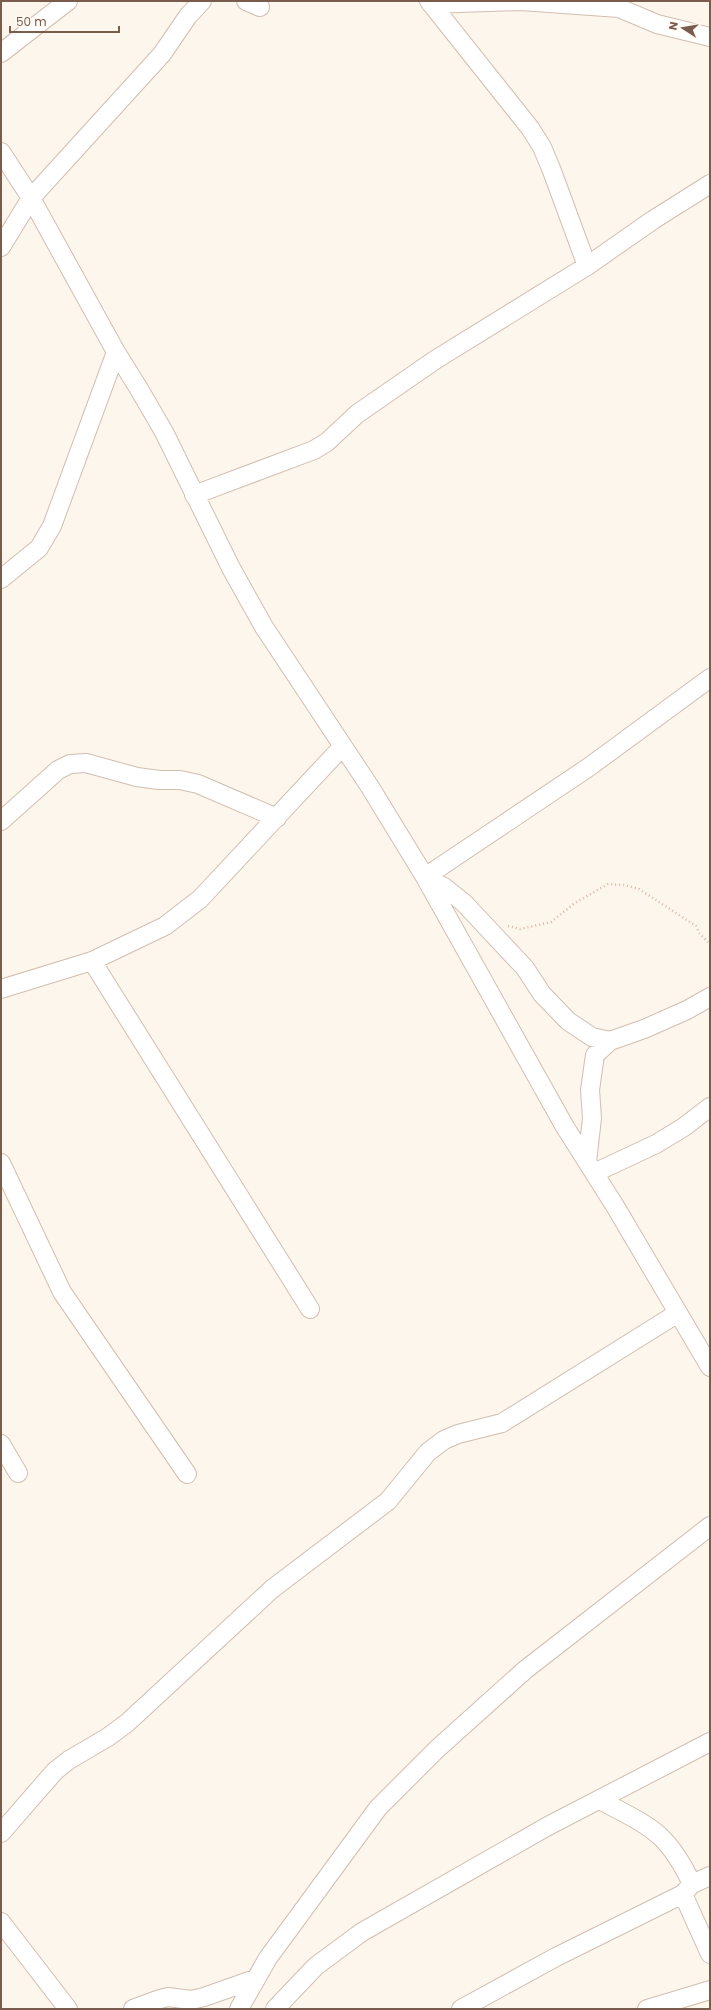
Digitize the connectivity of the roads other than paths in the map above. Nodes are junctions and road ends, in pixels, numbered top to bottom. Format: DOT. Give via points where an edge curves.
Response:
graph roads {
  1 [pos="68,1"];
  2 [pos="202,1"];
  3 [pos="430,2"];
  4 [pos="616,4"];
  5 [pos="710,37"];
  6 [pos="1,53"];
  7 [pos="1,152"];
  8 [pos="710,184"];
  9 [pos="31,198"];
  10 [pos="1,247"];
  11 [pos="587,266"];
  12 [pos="116,352"];
  13 [pos="194,495"];
  14 [pos="1,579"];
  15 [pos="710,678"];
  16 [pos="343,746"];
  17 [pos="278,818"];
  18 [pos="1,821"];
  19 [pos="425,876"];
  20 [pos="92,961"];
  21 [pos="2,987"];
  22 [pos="710,997"];
  23 [pos="610,1041"];
  24 [pos="710,1107"];
  25 [pos="1,1163"];
  26 [pos="590,1168"];
  27 [pos="310,1309"];
  28 [pos="678,1313"];
  29 [pos="710,1367"];
  30 [pos="1,1444"];
  31 [pos="18,1473"];
  32 [pos="186,1474"];
  33 [pos="710,1526"];
  34 [pos="710,1742"];
  35 [pos="600,1800"];
  36 [pos="1,1833"];
  37 [pos="710,1876"];
  38 [pos="688,1889"];
  39 [pos="1,1922"];
  40 [pos="710,1954"];
  41 [pos="255,1979"];
  42 [pos="710,1990"];
  43 [pos="68,2009"];
  44 [pos="133,2009"];
  45 [pos="239,2009"];
  46 [pos="275,2009"];
  47 [pos="462,2009"];
  48 [pos="647,2009"];
  1 -- 6 [label="street"];
  2 -- 9 [label="street" via="156,60"];
  3 -- 4 [label="street"];
  3 -- 11 [label="street" via="530,128 542,147"];
  4 -- 5 [label="street" via="657,24"];
  7 -- 9 [label="street"];
  8 -- 11 [label="street"];
  9 -- 10 [label="street"];
  9 -- 12 [label="street"];
  11 -- 13 [label="street" via="435,360 357,414 327,442 314,450"];
  12 -- 13 [label="street" via="164,432"];
  12 -- 14 [label="street" via="52,526 39,548"];
  13 -- 16 [label="street" via="264,627"];
  15 -- 19 [label="street" via="589,766"];
  16 -- 17 [label="street"];
  16 -- 19 [label="street"];
  17 -- 18 [label="street" via="198,784 137,777 86,763 70,764 58,770"];
  17 -- 20 [label="street" via="200,899 165,926"];
  19 -- 23 [label="street" via="464,903 525,968 542,994 568,1021 592,1038"];
  19 -- 26 [label="street"];
  20 -- 21 [label="street"];
  20 -- 27 [label="street"];
  22 -- 23 [label="street" via="644,1029"];
  23 -- 26 [label="street" via="595,1055 590,1090"];
  24 -- 26 [label="street" via="656,1144"];
  25 -- 32 [label="street" via="62,1292"];
  26 -- 28 [label="street"];
  28 -- 29 [label="street"];
  28 -- 36 [label="street" via="502,1423 458,1434 444,1440 428,1452 388,1501 272,1589 127,1723 55,1771"];
  30 -- 31 [label="street"];
  33 -- 41 [label="street" via="525,1670 437,1749 378,1808 332,1868"];
  34 -- 35 [label="street"];
  35 -- 38 [label="street" via="661,1834 680,1858"];
  35 -- 46 [label="street" via="541,1830 362,1932 316,1966"];
  37 -- 38 [label="street"];
  38 -- 40 [label="street"];
  38 -- 47 [label="street"];
  39 -- 43 [label="street"];
  41 -- 44 [label="street" via="204,1997 191,2000 160,1999"];
  41 -- 45 [label="street"];
  42 -- 48 [label="street"];
}
